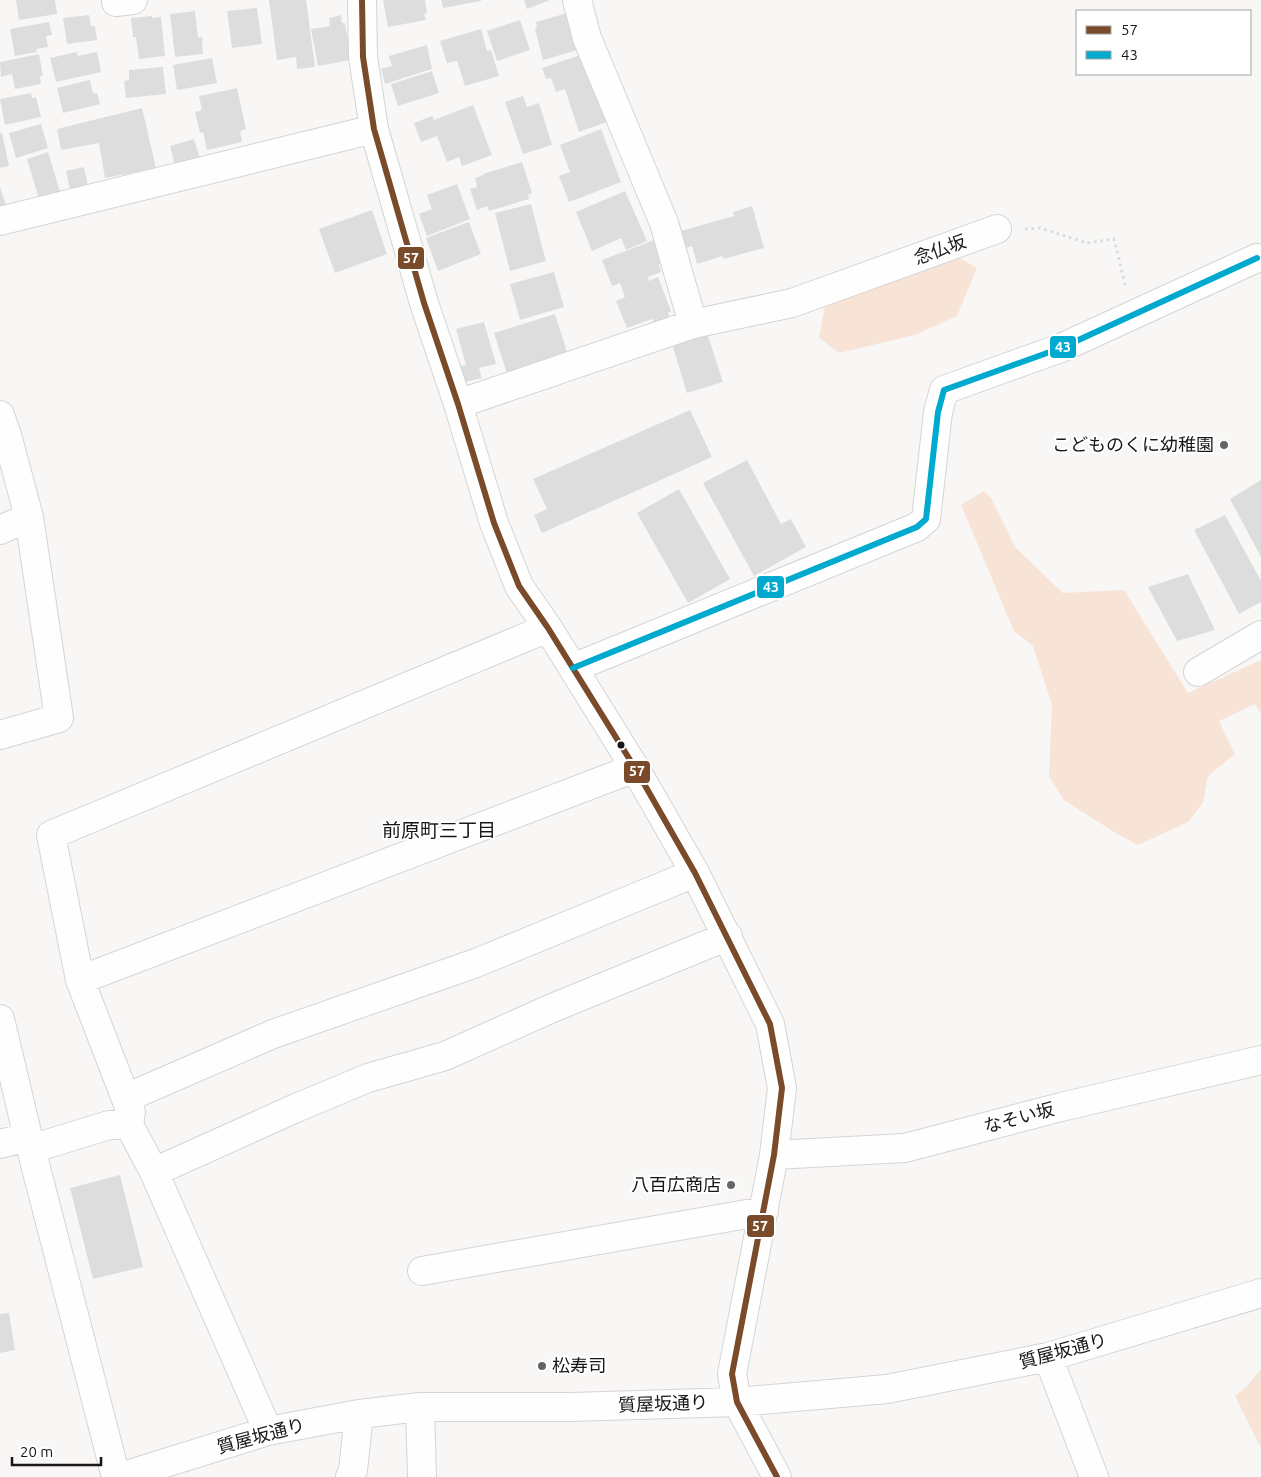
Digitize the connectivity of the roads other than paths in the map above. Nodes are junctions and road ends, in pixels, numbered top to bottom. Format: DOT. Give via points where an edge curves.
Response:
graph roads {
  1 [pos="116,0"];
  2 [pos="133,0"];
  3 [pos="362,0"];
  4 [pos="577,0"];
  5 [pos="374,129"];
  6 [pos="0,221"];
  7 [pos="998,229"];
  8 [pos="1258,258"];
  9 [pos="693,324"];
  10 [pos="458,404"];
  11 [pos="0,416"];
  12 [pos="29,517"];
  13 [pos="0,530"];
  14 [pos="548,628"];
  15 [pos="1261,635"];
  16 [pos="573,668"];
  17 [pos="1198,672"];
  18 [pos="0,735"];
  19 [pos="635,768"];
  20 [pos="695,873"];
  21 [pos="728,936"];
  22 [pos="80,980"];
  23 [pos="0,1019"];
  24 [pos="1261,1060"];
  25 [pos="126,1098"];
  26 [pos="129,1125"];
  27 [pos="29,1143"];
  28 [pos="0,1144"];
  29 [pos="774,1155"];
  30 [pos="154,1172"];
  31 [pos="764,1210"];
  32 [pos="422,1271"];
  33 [pos="1261,1294"];
  34 [pos="1048,1357"];
  35 [pos="737,1402"];
  36 [pos="420,1407"];
  37 [pos="359,1414"];
  38 [pos="268,1431"];
  39 [pos="116,1477"];
  40 [pos="120,1477"];
  41 [pos="350,1477"];
  42 [pos="422,1477"];
  43 [pos="777,1477"];
  44 [pos="1094,1477"];
  1 -- 2 [label="street"];
  3 -- 5 [label="street" via="363,57"];
  4 -- 9 [label="street" via="587,38 664,223"];
  5 -- 6 [label="street"];
  5 -- 10 [label="street" via="424,302"];
  7 -- 9 [label="street, 念仏坂" via="792,303"];
  8 -- 16 [label="street" via="1061,348 944,390 938,412 926,519 917,527"];
  9 -- 10 [label="street, 念仏坂"];
  10 -- 14 [label="street" via="494,522 519,586"];
  11 -- 12 [label="street"];
  12 -- 13 [label="street"];
  12 -- 18 [label="street" via="58,718"];
  14 -- 16 [label="street"];
  14 -- 22 [label="street" via="51,835"];
  15 -- 17 [label="street"];
  16 -- 19 [label="street"];
  19 -- 20 [label="street"];
  19 -- 22 [label="street"];
  20 -- 21 [label="street"];
  20 -- 25 [label="street" via="476,963 273,1034"];
  21 -- 29 [label="street" via="770,1024 782,1088"];
  21 -- 30 [label="street" via="445,1056 368,1078"];
  22 -- 25 [label="street"];
  23 -- 27 [label="street"];
  24 -- 29 [label="street, なそい坂" via="906,1148"];
  25 -- 26 [label="street" via="131,1112"];
  26 -- 27 [label="street" via="109,1125"];
  26 -- 30 [label="street"];
  27 -- 28 [label="street"];
  27 -- 39 [label="street"];
  29 -- 31 [label="street"];
  30 -- 38 [label="street"];
  31 -- 32 [label="street"];
  31 -- 35 [label="street" via="732,1374"];
  33 -- 34 [label="street, 質屋坂通り"];
  34 -- 35 [label="street, 質屋坂通り" via="887,1389"];
  34 -- 44 [label="street"];
  35 -- 36 [label="street, 質屋坂通り"];
  35 -- 43 [label="street"];
  36 -- 37 [label="street, 質屋坂通り"];
  36 -- 42 [label="street"];
  37 -- 38 [label="street, 質屋坂通り"];
  37 -- 41 [label="street"];
  38 -- 40 [label="street, 質屋坂通り"];
}
